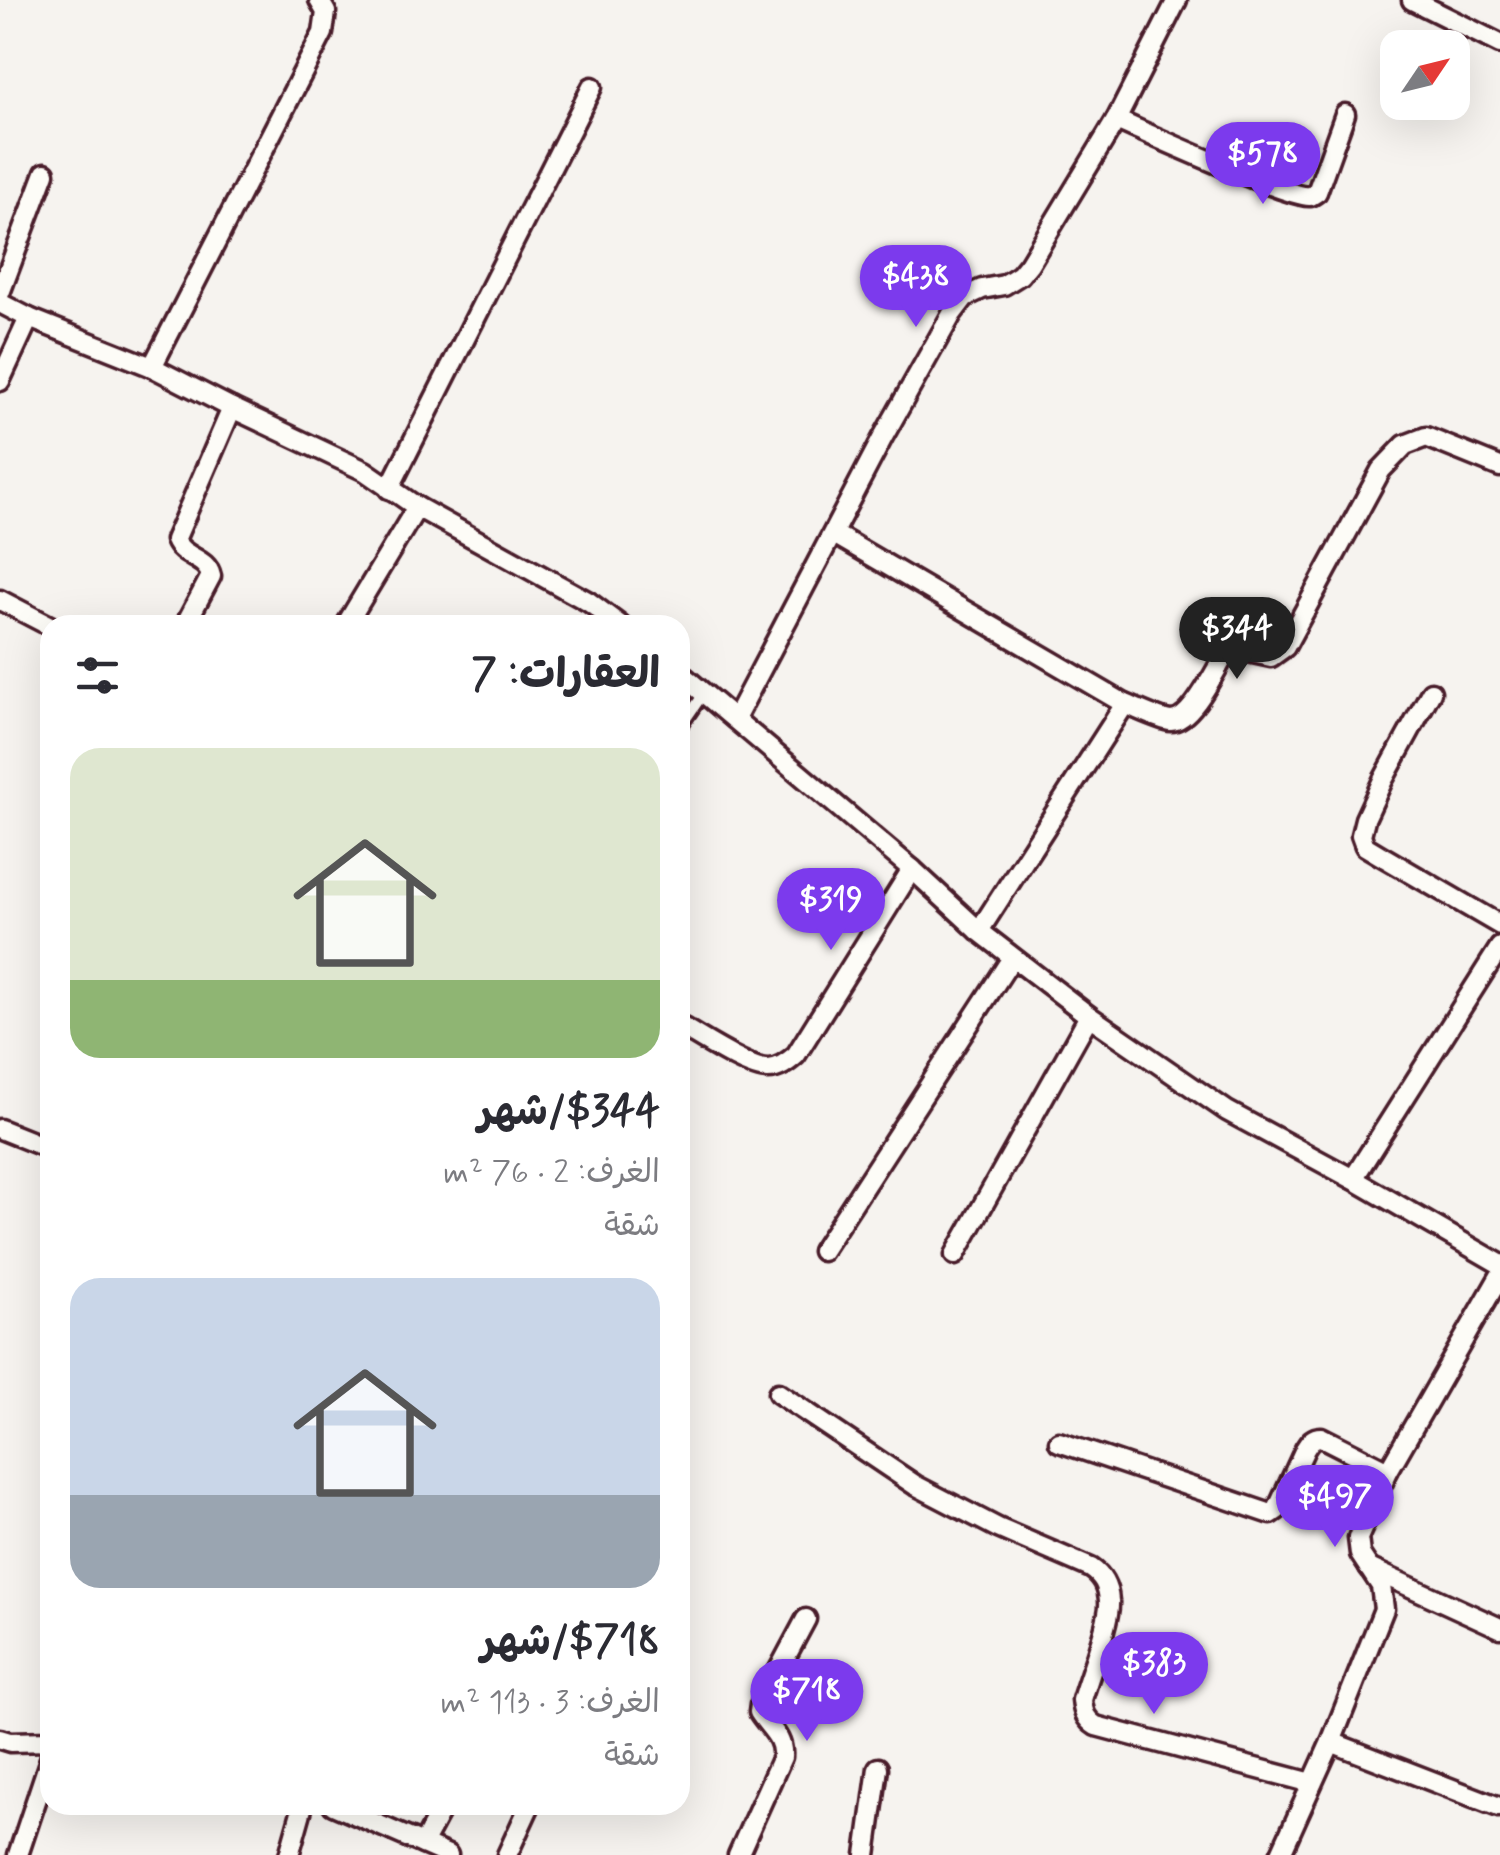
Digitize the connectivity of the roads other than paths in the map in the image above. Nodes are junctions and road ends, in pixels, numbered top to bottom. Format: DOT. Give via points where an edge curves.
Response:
graph roads {
  1 [pos="319,0"];
  2 [pos="1177,0"];
  3 [pos="1412,0"];
  4 [pos="1500,44"];
  5 [pos="592,87"];
  6 [pos="1345,114"];
  7 [pos="1116,120"];
  8 [pos="45,174"];
  9 [pos="0,293"];
  10 [pos="0,303"];
  11 [pos="29,318"];
  12 [pos="152,367"];
  13 [pos="0,380"];
  14 [pos="232,408"];
  15 [pos="1500,467"];
  16 [pos="389,489"];
  17 [pos="417,507"];
  18 [pos="834,534"];
  19 [pos="0,600"];
  20 [pos="191,615"];
  21 [pos="352,615"];
  22 [pos="607,615"];
  23 [pos="40,621"];
  24 [pos="690,681"];
  25 [pos="1431,692"];
  26 [pos="704,693"];
  27 [pos="1125,704"];
  28 [pos="690,713"];
  29 [pos="735,719"];
  30 [pos="912,869"];
  31 [pos="1500,925"];
  32 [pos="979,931"];
  33 [pos="1500,947"];
  34 [pos="1012,958"];
  35 [pos="1089,1016"];
  36 [pos="690,1032"];
  37 [pos="0,1129"];
  38 [pos="40,1145"];
  39 [pos="1353,1179"];
  40 [pos="822,1252"];
  41 [pos="955,1255"];
  42 [pos="1500,1264"];
  43 [pos="1500,1276"];
  44 [pos="778,1393"];
  45 [pos="1058,1442"];
  46 [pos="1388,1470"];
  47 [pos="1369,1568"];
  48 [pos="806,1619"];
  49 [pos="1500,1628"];
  50 [pos="0,1739"];
  51 [pos="1332,1742"];
  52 [pos="40,1744"];
  53 [pos="878,1768"];
  54 [pos="40,1776"];
  55 [pos="1312,1783"];
  56 [pos="1500,1808"];
  57 [pos="300,1815"];
  58 [pos="356,1815"];
  59 [pos="438,1815"];
  60 [pos="525,1815"];
  61 [pos="422,1844"];
  62 [pos="18,1855"];
  63 [pos="288,1855"];
  64 [pos="448,1855"];
  65 [pos="507,1855"];
  66 [pos="738,1855"];
  67 [pos="866,1855"];
  68 [pos="1280,1855"];
  1 -- 12 [label="street" via="326,12 323,33"];
  2 -- 7 [label="street"];
  3 -- 4 [label="street"];
  5 -- 16 [label="street"];
  6 -- 7 [label="street" via="1310,196"];
  7 -- 18 [label="street" via="1020,275 964,297 952,314"];
  8 -- 9 [label="street"];
  10 -- 11 [label="street"];
  11 -- 12 [label="street"];
  11 -- 13 [label="street"];
  12 -- 14 [label="street"];
  14 -- 16 [label="street"];
  14 -- 20 [label="street" via="175,540 211,576"];
  15 -- 27 [label="street" via="1426,438 1405,444 1381,470 1285,646 1271,657 1226,653 1195,706 1180,718 1171,721"];
  16 -- 17 [label="street"];
  17 -- 21 [label="street"];
  17 -- 22 [label="street"];
  18 -- 27 [label="street"];
  18 -- 29 [label="street"];
  19 -- 23 [label="street"];
  24 -- 26 [label="street"];
  25 -- 31 [label="street" via="1361,834 1380,856"];
  26 -- 28 [label="lane"];
  26 -- 29 [label="street"];
  27 -- 32 [label="street"];
  29 -- 30 [label="street"];
  30 -- 32 [label="street"];
  30 -- 36 [label="street" via="788,1062 751,1066"];
  32 -- 34 [label="street"];
  33 -- 39 [label="street"];
  34 -- 35 [label="street"];
  34 -- 40 [label="street"];
  35 -- 39 [label="street" via="1227,1111"];
  35 -- 41 [label="street"];
  37 -- 38 [label="street"];
  39 -- 42 [label="street"];
  43 -- 46 [label="street"];
  44 -- 55 [label="street" via="914,1485 1100,1574 1110,1604 1082,1700 1089,1722"];
  45 -- 46 [label="street" via="1271,1514 1316,1437"];
  46 -- 47 [label="street" via="1358,1538"];
  47 -- 49 [label="street"];
  47 -- 51 [label="street" via="1381,1586 1384,1609"];
  48 -- 66 [label="street" via="760,1705 780,1738 782,1757"];
  50 -- 52 [label="street"];
  51 -- 55 [label="street"];
  51 -- 56 [label="street"];
  53 -- 67 [label="street"];
  54 -- 62 [label="street"];
  55 -- 68 [label="street"];
  57 -- 63 [label="street"];
  58 -- 61 [label="street"];
  59 -- 61 [label="street"];
  60 -- 65 [label="street"];
  61 -- 64 [label="street"];
}
